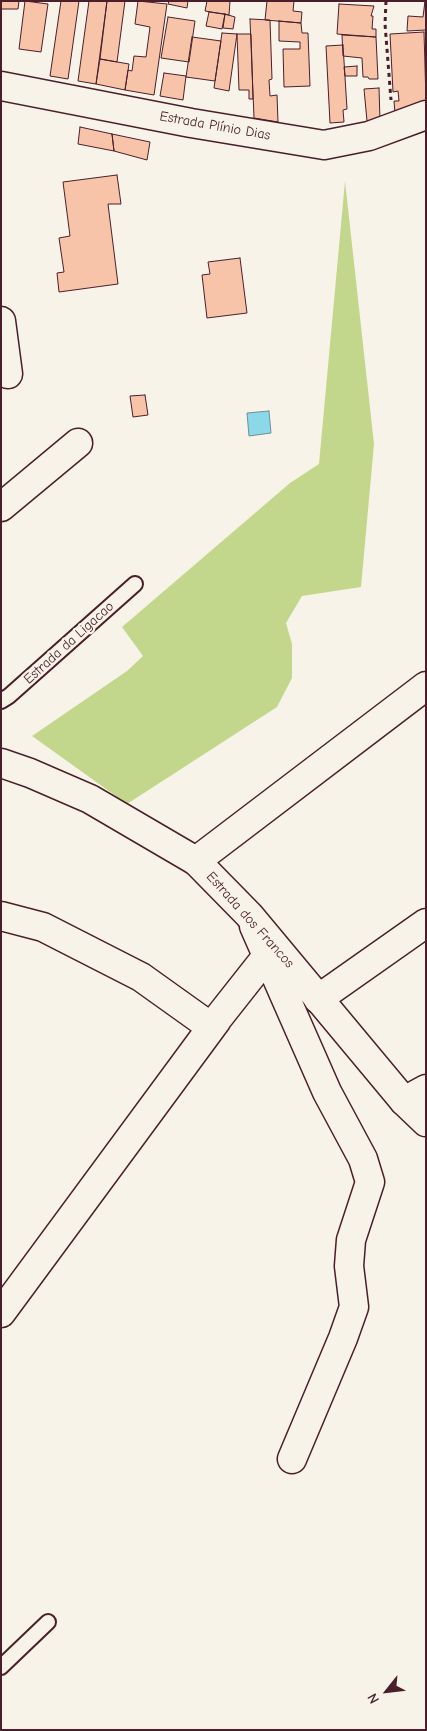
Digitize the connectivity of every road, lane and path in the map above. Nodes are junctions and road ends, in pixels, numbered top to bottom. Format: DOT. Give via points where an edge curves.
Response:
graph roads {
  1 [pos="386,1"];
  2 [pos="1,86"];
  3 [pos="426,115"];
  4 [pos="393,127"];
  5 [pos="1,321"];
  6 [pos="8,374"];
  7 [pos="78,443"];
  8 [pos="1,507"];
  9 [pos="135,584"];
  10 [pos="426,686"];
  11 [pos="1,701"];
  12 [pos="1,763"];
  13 [pos="196,861"];
  14 [pos="249,915"];
  15 [pos="1,916"];
  16 [pos="426,924"];
  17 [pos="267,956"];
  18 [pos="318,999"];
  19 [pos="217,1020"];
  20 [pos="415,1095"];
  21 [pos="426,1122"];
  22 [pos="1,1313"];
  23 [pos="292,1459"];
  24 [pos="48,1622"];
  25 [pos="1,1667"];
  1 -- 4 [label="path"];
  2 -- 4 [label="street, Estrada Plínio Dias" via="324,145 369,136"];
  3 -- 4 [label="street, Estrada Plínio Dias"];
  5 -- 6 [label="street"];
  7 -- 8 [label="street"];
  9 -- 11 [label="lane, Estrada da Ligacao"];
  10 -- 13 [label="street"];
  12 -- 13 [label="street, Estrada dos Francos" via="90,799"];
  13 -- 14 [label="street, Estrada dos Francos"];
  14 -- 17 [label="street"];
  14 -- 18 [label="street, Estrada dos Francos"];
  15 -- 19 [label="street" via="43,927 141,977 211,1027"];
  16 -- 18 [label="street"];
  17 -- 19 [label="street"];
  17 -- 23 [label="street" via="327,1092 363,1160 370,1182 351,1240 349,1266 354,1307"];
  18 -- 20 [label="street, Estrada dos Francos"];
  19 -- 22 [label="street"];
  20 -- 21 [label="street, Estrada dos Francos"];
  24 -- 25 [label="lane"];
}
